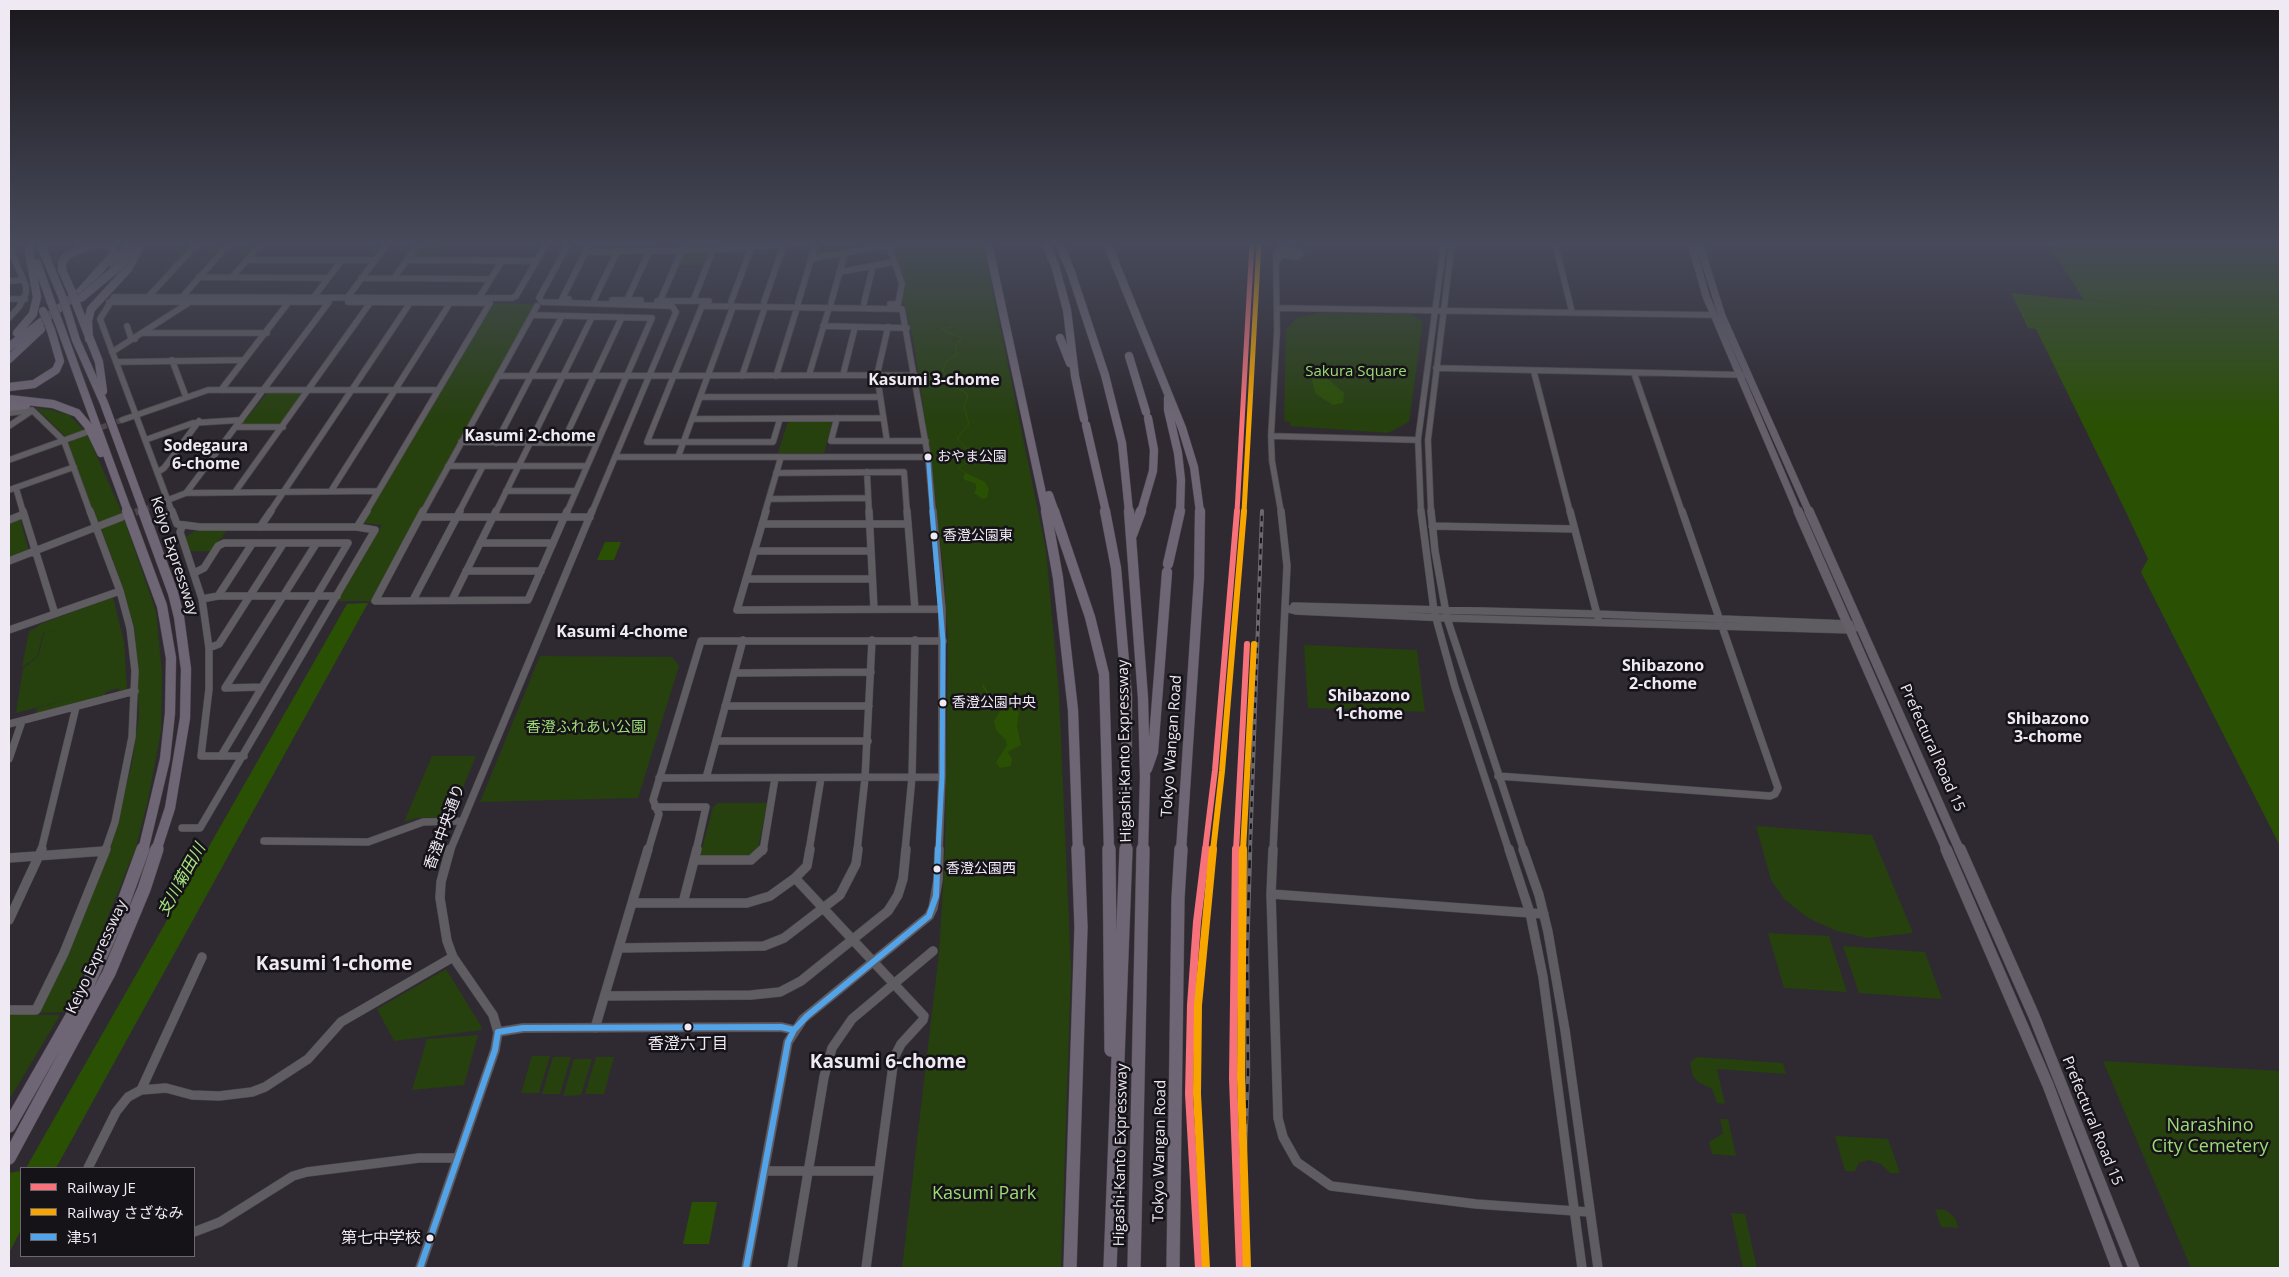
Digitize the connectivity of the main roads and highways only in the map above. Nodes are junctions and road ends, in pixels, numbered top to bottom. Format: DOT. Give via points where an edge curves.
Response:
graph roads {
  1 [pos="36,303"];
  2 [pos="39,303"];
  3 [pos="51,303"];
  4 [pos="64,303"];
  5 [pos="70,303"];
  6 [pos="74,303"];
  7 [pos="76,303"];
  8 [pos="97,303"];
  9 [pos="1001,303"];
  10 [pos="1065,303"];
  11 [pos="1082,303"];
  12 [pos="1131,303"];
  13 [pos="1709,303"];
  14 [pos="1716,303"];
  15 [pos="54,324"];
  16 [pos="38,332"];
  17 [pos="1060,338"];
  18 [pos="89,339"];
  19 [pos="9,340"];
  20 [pos="9,347"];
  21 [pos="1129,356"];
  22 [pos="9,359"];
  23 [pos="9,365"];
  24 [pos="1743,375"];
  25 [pos="1075,376"];
  26 [pos="9,388"];
  27 [pos="1168,392"];
  28 [pos="9,399"];
  29 [pos="42,403"];
  30 [pos="104,403"];
  31 [pos="9,407"];
  32 [pos="113,468"];
  33 [pos="1040,477"];
  34 [pos="1130,540"];
  35 [pos="1145,777"];
  36 [pos="1116,1090"];
  37 [pos="9,1126"];
  38 [pos="9,1158"];
  39 [pos="1070,1268"];
  40 [pos="1110,1268"];
  41 [pos="1134,1268"];
  42 [pos="1173,1268"];
  43 [pos="2117,1268"];
  44 [pos="2134,1268"];
  1 -- 19 [label="highway" via="27,323"];
  2 -- 15 [label="highway, bridge"];
  3 -- 15 [label="highway, Keiyo Expressway, bridge"];
  4 -- 30 [label="highway, Keiyo Expressway, bridge" via="76,340"];
  5 -- 20 [label="highway"];
  6 -- 15 [label="highway"];
  7 -- 18 [label="highway, bridge"];
  8 -- 18 [label="highway" via="91,309 88,321"];
  9 -- 33 [label="highway"];
  10 -- 25 [label="highway, Higashi-Kanto Expressway"];
  11 -- 34 [label="highway, Higashi-Kanto Expressway" via="1120,435"];
  12 -- 27 [label="highway, Tokyo Wangan Road"];
  13 -- 24 [label="main road, Prefectural Road 15"];
  14 -- 24 [label="main road, Prefectural Road 15"];
  15 -- 16 [label="highway"];
  15 -- 26 [label="highway" via="60,361 56,370 34,384"];
  15 -- 32 [label="highway, Keiyo Expressway"];
  16 -- 22 [label="highway"];
  16 -- 23 [label="highway"];
  17 -- 25 [label="highway"];
  18 -- 30 [label="highway" via="99,362"];
  21 -- 34 [label="highway" via="1154,450 1148,492"];
  24 -- 43 [label="main road, Prefectural Road 15" via="1848,626 2030,1043"];
  24 -- 44 [label="main road, Prefectural Road 15" via="1860,626 2034,1016"];
  25 -- 36 [label="highway, Higashi-Kanto Expressway" via="1116,568 1126,697 1128,814"];
  27 -- 35 [label="highway" via="1168,410 1181,480 1178,523 1168,568 1153,752"];
  27 -- 42 [label="highway, Tokyo Wangan Road" via="1194,467 1200,532 1178,898"];
  28 -- 29 [label="highway"];
  29 -- 31 [label="highway"];
  29 -- 32 [label="highway" via="77,413"];
  30 -- 38 [label="highway, Keiyo Expressway" via="166,571 179,617 186,669 183,739 159,848 126,933 82,1025"];
  32 -- 37 [label="highway, Keiyo Expressway" via="156,586 168,632 171,697 165,759 144,848 117,920 80,1002"];
  33 -- 36 [label="highway" via="1046,486 1090,617 1104,674 1111,902 1111,1074"];
  33 -- 39 [label="highway" via="1058,578 1072,700 1078,825 1080,1002"];
  34 -- 35 [label="highway, Higashi-Kanto Expressway" via="1143,698"];
  35 -- 41 [label="highway, Higashi-Kanto Expressway"];
  36 -- 40 [label="highway, Higashi-Kanto Expressway"];
}
